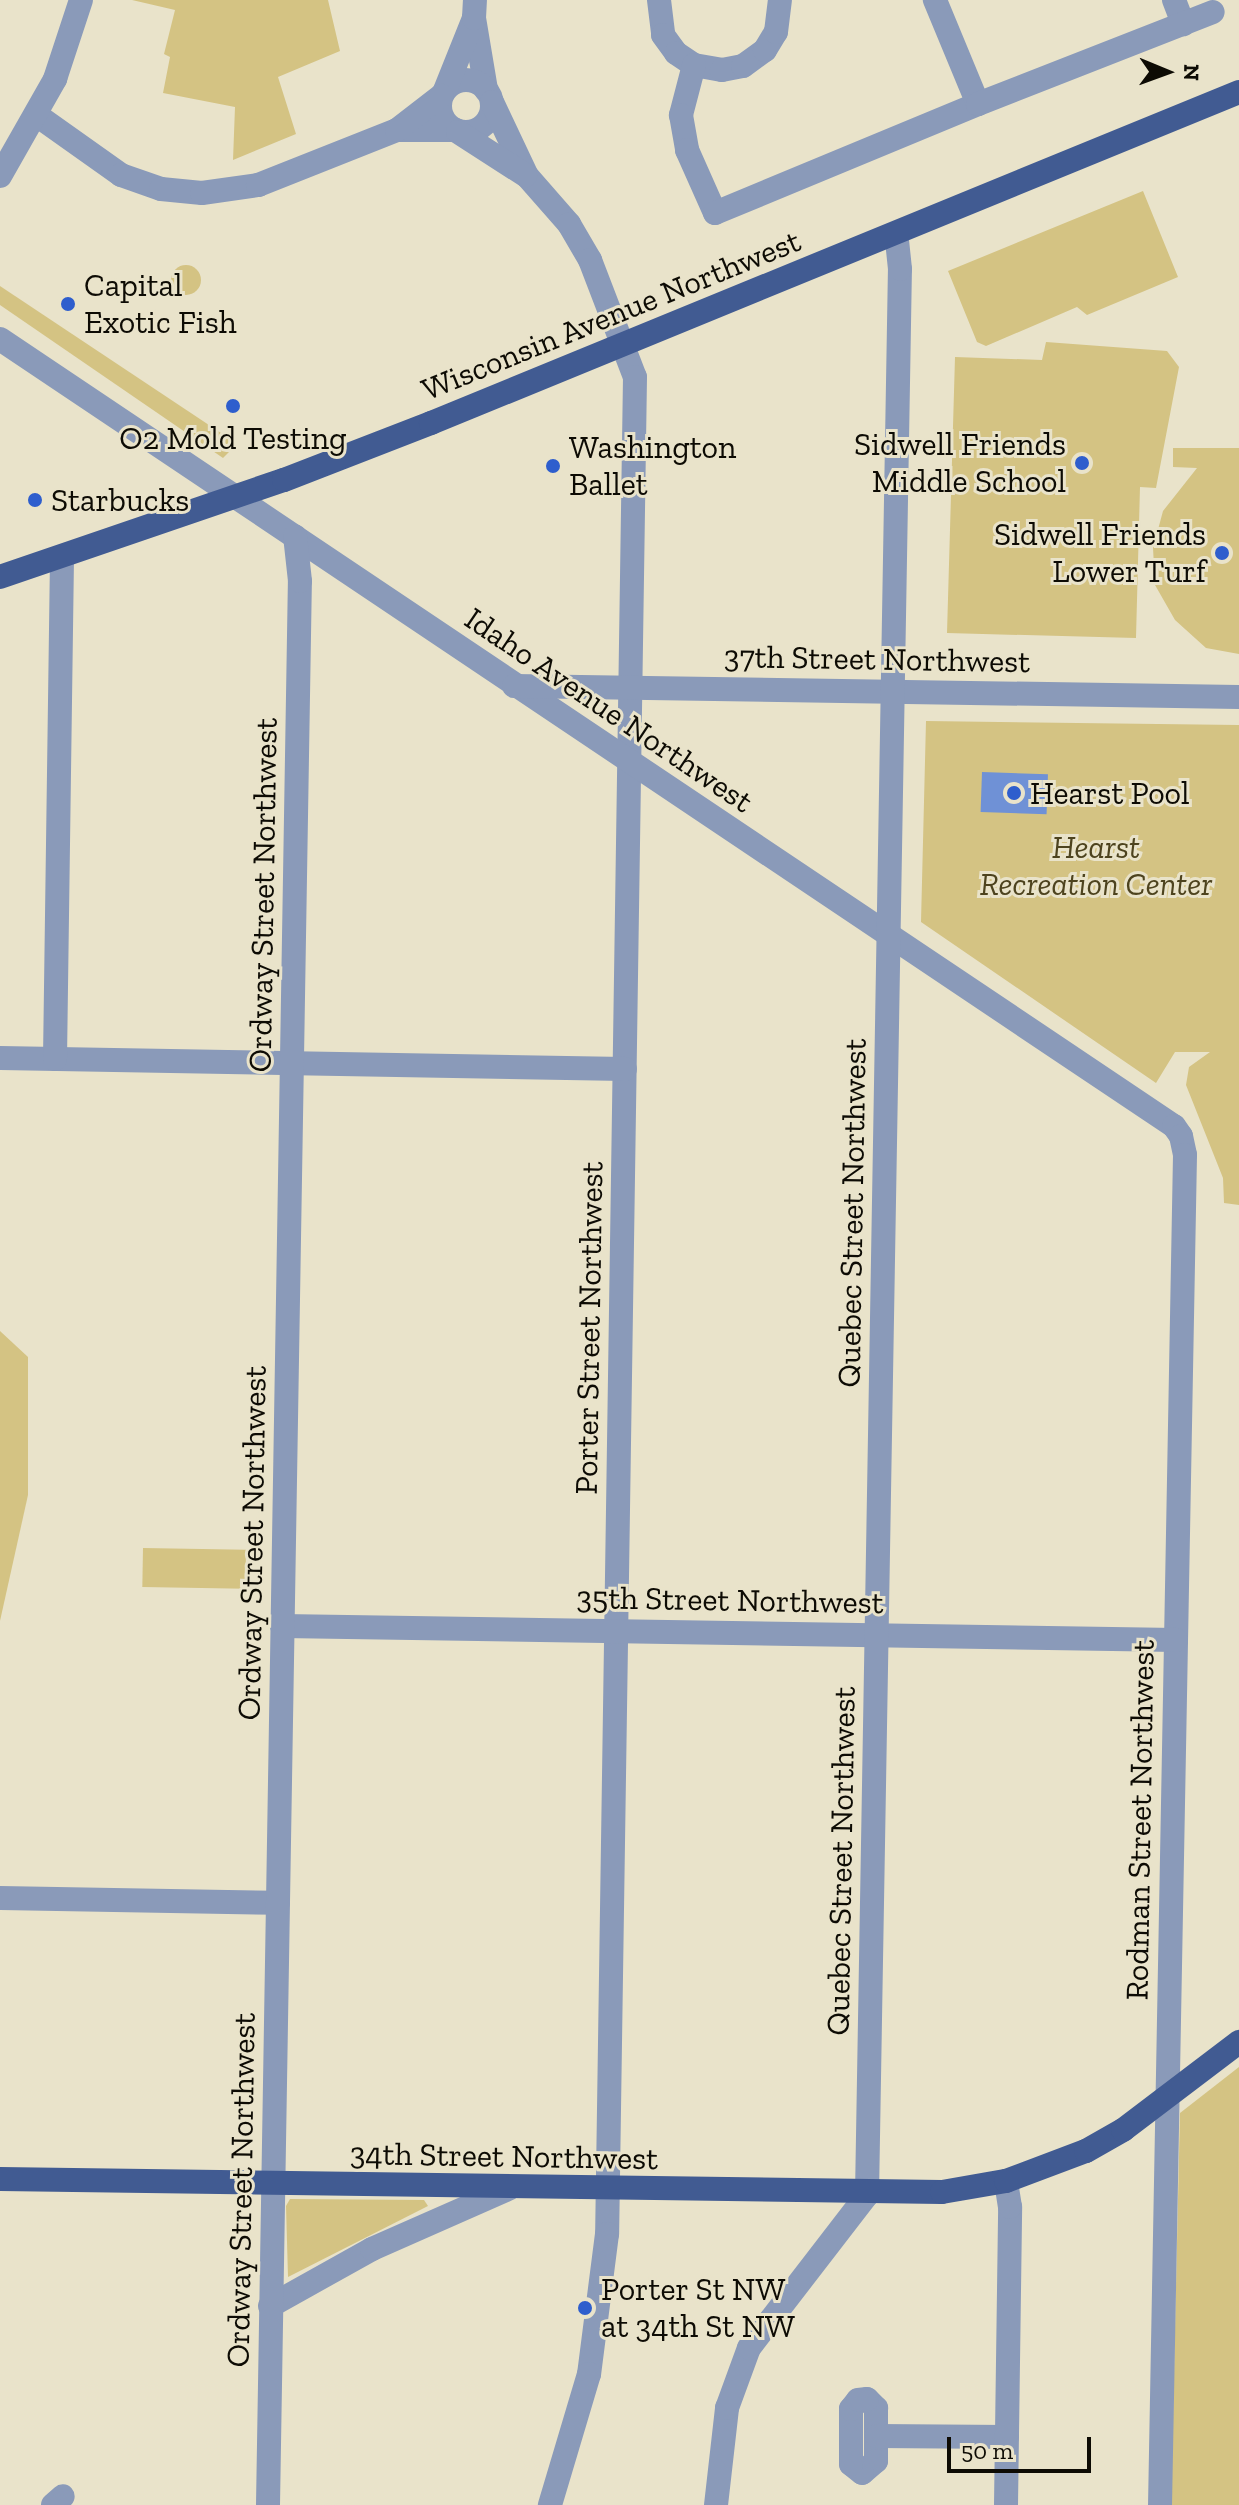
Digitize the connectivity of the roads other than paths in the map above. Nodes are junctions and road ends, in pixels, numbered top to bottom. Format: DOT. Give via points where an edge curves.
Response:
graph roads {
  1 [pos="81,0"];
  2 [pos="659,0"];
  3 [pos="780,0"];
  4 [pos="935,0"];
  5 [pos="1174,0"];
  6 [pos="475,9"];
  7 [pos="1213,12"];
  8 [pos="1183,24"];
  9 [pos="694,65"];
  10 [pos="443,92"];
  11 [pos="1239,92"];
  12 [pos="489,96"];
  13 [pos="978,104"];
  14 [pos="38,116"];
  15 [pos="397,130"];
  16 [pos="457,131"];
  17 [pos="0,176"];
  18 [pos="527,176"];
  19 [pos="896,233"];
  20 [pos="0,339"];
  21 [pos="624,344"];
  22 [pos="234,498"];
  23 [pos="295,536"];
  24 [pos="62,557"];
  25 [pos="331,563"];
  26 [pos="0,577"];
  27 [pos="300,581"];
  28 [pos="514,686"];
  29 [pos="631,687"];
  30 [pos="893,691"];
  31 [pos="1239,697"];
  32 [pos="630,764"];
  33 [pos="889,936"];
  34 [pos="0,1058"];
  35 [pos="55,1059"];
  36 [pos="292,1064"];
  37 [pos="625,1069"];
  38 [pos="1181,1136"];
  39 [pos="282,1626"];
  40 [pos="616,1630"];
  41 [pos="876,1635"];
  42 [pos="1176,1640"];
  43 [pos="0,1898"];
  44 [pos="278,1903"];
  45 [pos="1239,2042"];
  46 [pos="1167,2098"];
  47 [pos="0,2179"];
  48 [pos="1006,2181"];
  49 [pos="273,2184"];
  50 [pos="508,2189"];
  51 [pos="607,2191"];
  52 [pos="867,2195"];
  53 [pos="270,2306"];
  54 [pos="877,2436"];
  55 [pos="1007,2437"];
  56 [pos="268,2505"];
  57 [pos="550,2505"];
  58 [pos="716,2505"];
  59 [pos="1006,2505"];
  60 [pos="1160,2505"];
  1 -- 14 [label="street"];
  2 -- 9 [label="street" via="663,35"];
  3 -- 9 [label="street" via="776,32 765,50 743,66 722,70"];
  4 -- 13 [label="street"];
  5 -- 8 [label="street"];
  6 -- 10 [label="street, Porter Street Northwest"];
  6 -- 12 [label="street, Porter Street Northwest"];
  7 -- 8 [label="street"];
  8 -- 13 [label="street"];
  9 -- 13 [label="street" via="681,115 687,150 715,213"];
  10 -- 12 [label="street" via="470,79"];
  10 -- 15 [label="street"];
  10 -- 16 [label="street" via="440,113"];
  11 -- 19 [label="main road, Wisconsin Avenue Northwest"];
  12 -- 16 [label="street" via="483,126"];
  12 -- 18 [label="street, Porter Street Northwest"];
  14 -- 15 [label="street" via="121,175 191,193 258,185"];
  14 -- 17 [label="street"];
  15 -- 16 [label="street"];
  16 -- 18 [label="street, Porter Street Northwest"];
  18 -- 21 [label="street, Porter Street Northwest" via="569,224 590,260"];
  19 -- 21 [label="main road, Wisconsin Avenue Northwest"];
  19 -- 30 [label="street, Quebec Street Northwest"];
  20 -- 22 [label="street, Idaho Avenue Northwest"];
  21 -- 22 [label="main road, Wisconsin Avenue Northwest"];
  21 -- 29 [label="street, Porter Street Northwest" via="635,377"];
  22 -- 23 [label="street, Idaho Avenue Northwest"];
  22 -- 24 [label="main road, Wisconsin Avenue Northwest"];
  23 -- 25 [label="street, Idaho Avenue Northwest"];
  23 -- 27 [label="street, Ordway Street Northwest"];
  24 -- 26 [label="main road, Wisconsin Avenue Northwest"];
  24 -- 35 [label="street"];
  25 -- 27 [label="street"];
  25 -- 28 [label="street, Idaho Avenue Northwest"];
  27 -- 36 [label="street, Ordway Street Northwest"];
  28 -- 29 [label="street, 37th Street Northwest"];
  28 -- 32 [label="street, Idaho Avenue Northwest"];
  29 -- 30 [label="street, 37th Street Northwest"];
  29 -- 32 [label="street, Porter Street Northwest"];
  30 -- 31 [label="street, 37th Street Northwest"];
  30 -- 33 [label="street, Quebec Street Northwest"];
  32 -- 33 [label="street, Idaho Avenue Northwest"];
  32 -- 37 [label="street, Porter Street Northwest"];
  33 -- 38 [label="street, Idaho Avenue Northwest" via="1174,1126"];
  33 -- 41 [label="street, Quebec Street Northwest"];
  34 -- 35 [label="street"];
  35 -- 36 [label="street"];
  36 -- 37 [label="street"];
  36 -- 39 [label="street, Ordway Street Northwest"];
  37 -- 40 [label="street, Porter Street Northwest"];
  38 -- 42 [label="street, Rodman Street Northwest"];
  39 -- 40 [label="street, 35th Street Northwest"];
  39 -- 44 [label="street, Ordway Street Northwest"];
  40 -- 41 [label="street, 35th Street Northwest"];
  40 -- 51 [label="street, Porter Street Northwest"];
  41 -- 42 [label="street, 35th Street Northwest"];
  41 -- 52 [label="street, Quebec Street Northwest"];
  42 -- 46 [label="street, Rodman Street Northwest"];
  43 -- 44 [label="street"];
  44 -- 49 [label="street, Ordway Street Northwest"];
  45 -- 46 [label="main road, 34th Street Northwest"];
  46 -- 48 [label="main road, 34th Street Northwest" via="1086,2151"];
  46 -- 60 [label="street, Rodman Street Northwest"];
  47 -- 49 [label="main road, 34th Street Northwest"];
  48 -- 52 [label="main road, 34th Street Northwest" via="942,2192"];
  48 -- 55 [label="street"];
  49 -- 50 [label="main road, 34th Street Northwest"];
  49 -- 53 [label="street, Ordway Street Northwest"];
  50 -- 51 [label="main road, 34th Street Northwest"];
  50 -- 53 [label="street" via="383,2243"];
  51 -- 52 [label="main road, 34th Street Northwest"];
  51 -- 57 [label="street, Porter Street Northwest" via="595,2343 575,2430"];
  52 -- 58 [label="street" via="769,2316 745,2356 724,2423"];
  53 -- 56 [label="street, Ordway Street Northwest"];
  54 -- 55 [label="street"];
  55 -- 59 [label="street"];
}
